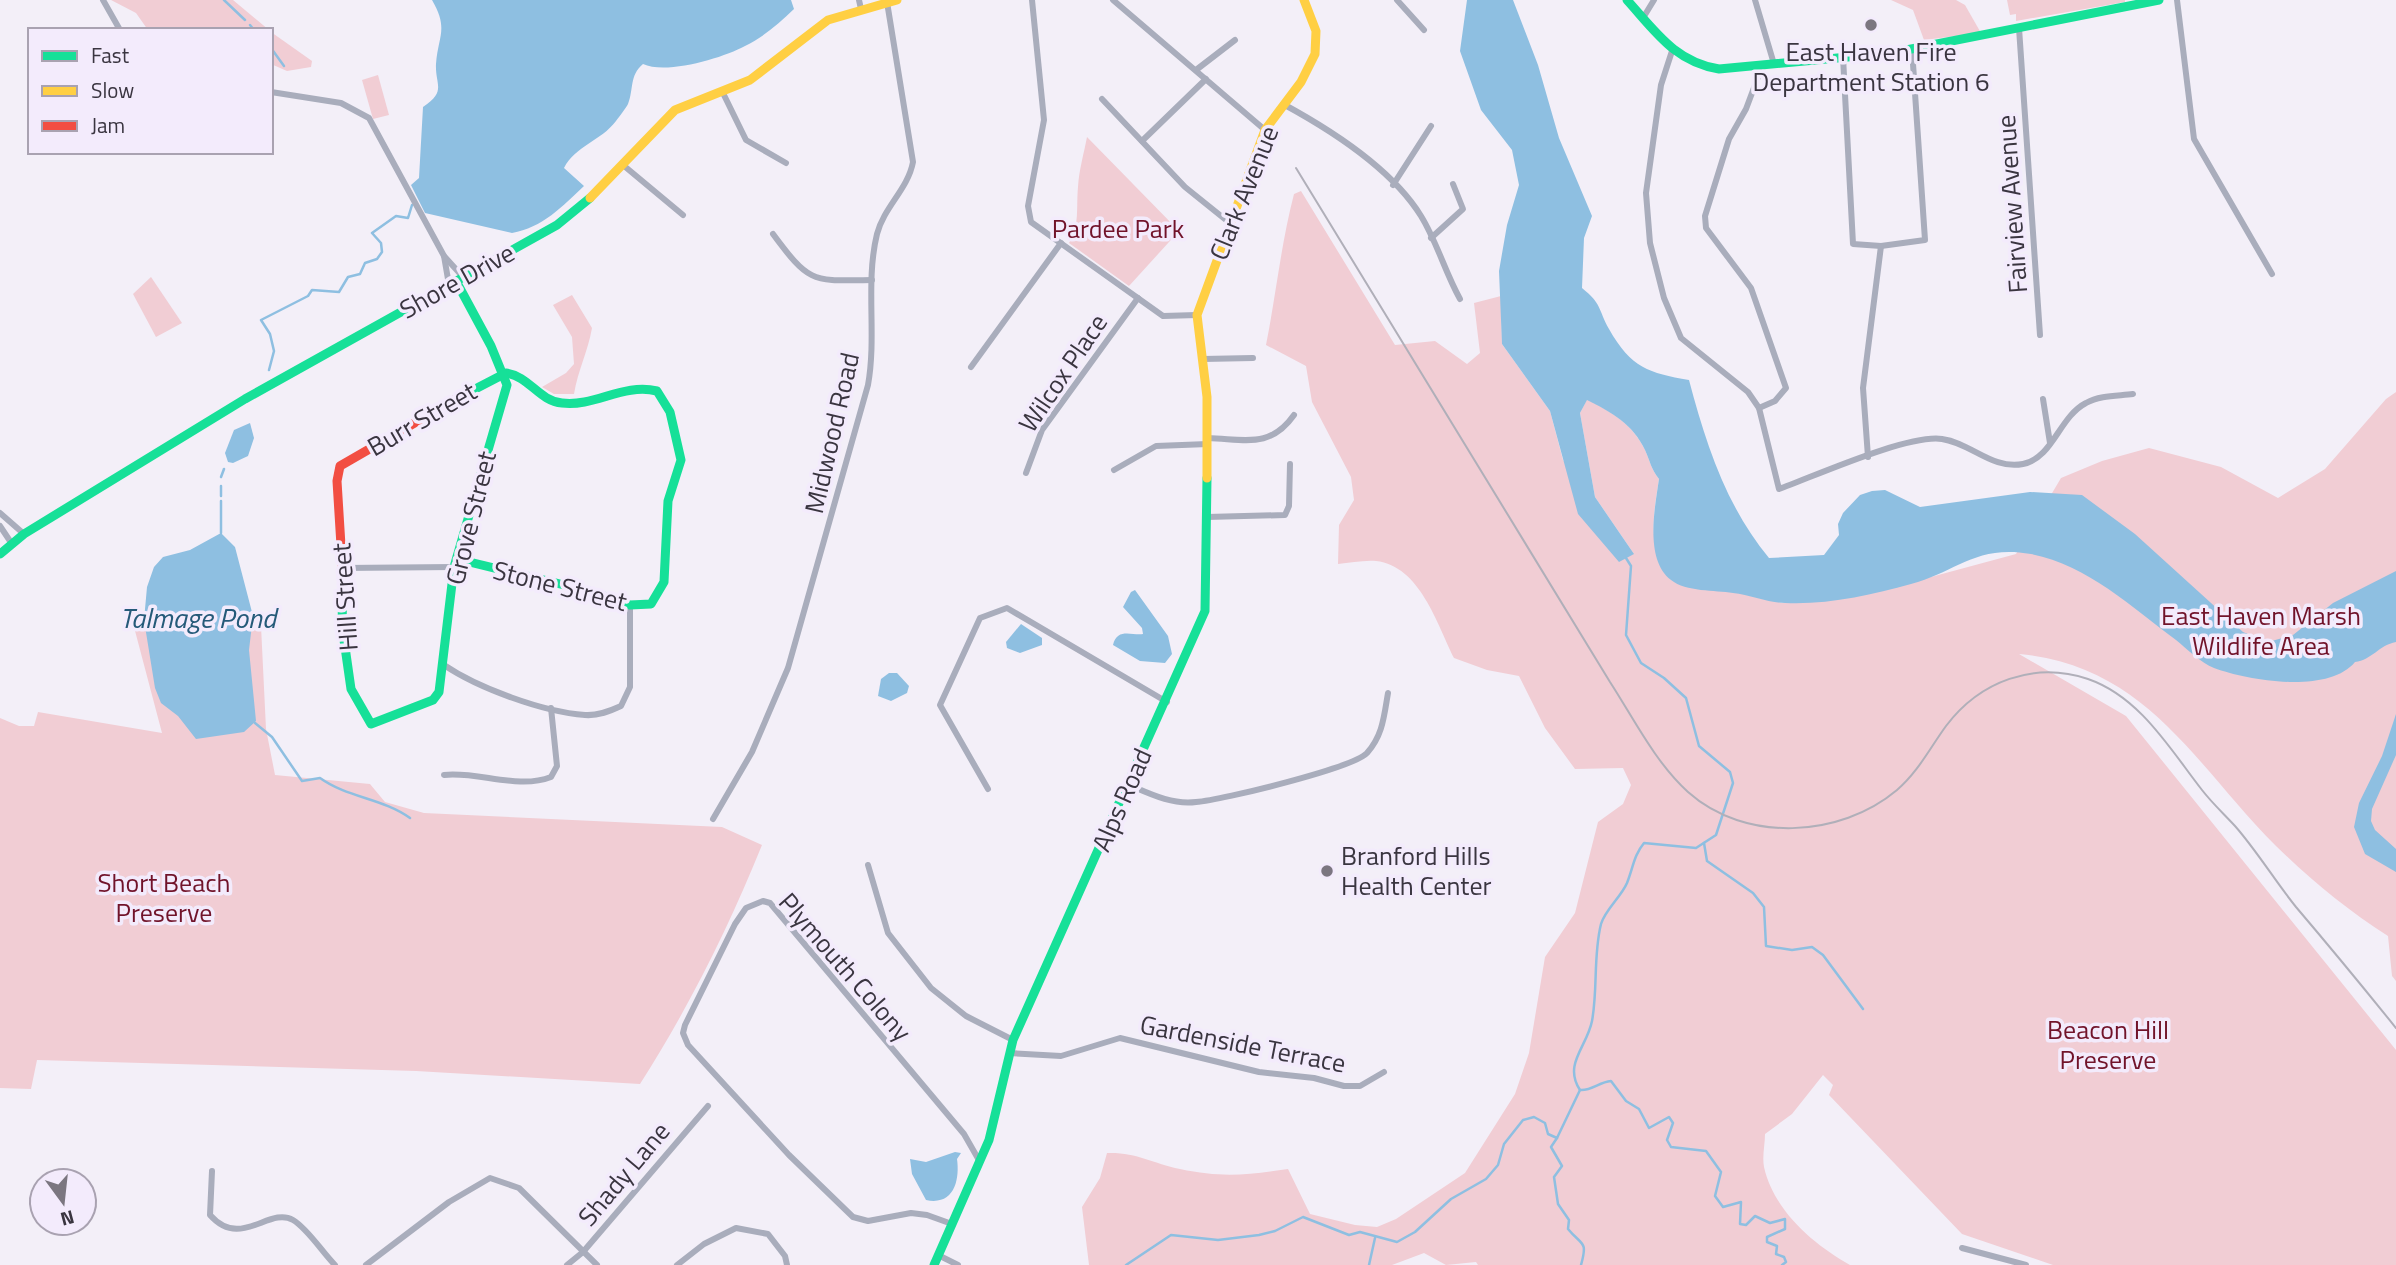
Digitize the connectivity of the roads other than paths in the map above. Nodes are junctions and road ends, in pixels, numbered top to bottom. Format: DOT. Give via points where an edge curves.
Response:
graph roads {
  1 [pos="103,0"];
  2 [pos="1031,0"];
  3 [pos="1113,0"];
  4 [pos="1304,0"];
  5 [pos="1397,0"];
  6 [pos="1627,0"];
  7 [pos="1654,0"];
  8 [pos="1755,0"];
  9 [pos="2159,0"];
  10 [pos="2177,0"];
  11 [pos="892,1"];
  12 [pos="860,4"];
  13 [pos="1643,18"];
  14 [pos="119,28"];
  15 [pos="2018,28"];
  16 [pos="1424,30"];
  17 [pos="1235,40"];
  18 [pos="1912,49"];
  19 [pos="1672,51"];
  20 [pos="1843,57"];
  21 [pos="1774,64"];
  22 [pos="1759,66"];
  23 [pos="1196,70"];
  24 [pos="1206,79"];
  25 [pos="722,91"];
  26 [pos="273,92"];
  27 [pos="1102,99"];
  28 [pos="1283,104"];
  29 [pos="1431,126"];
  30 [pos="1265,130"];
  31 [pos="1142,141"];
  32 [pos="786,163"];
  33 [pos="623,165"];
  34 [pos="1453,184"];
  35 [pos="1393,185"];
  36 [pos="683,215"];
  37 [pos="1231,224"];
  38 [pos="773,234"];
  39 [pos="1432,238"];
  40 [pos="1061,243"];
  41 [pos="1881,246"];
  42 [pos="444,257"];
  43 [pos="2272,274"];
  44 [pos="872,280"];
  45 [pos="456,281"];
  46 [pos="1138,298"];
  47 [pos="1460,299"];
  48 [pos="1197,315"];
  49 [pos="2040,335"];
  50 [pos="1253,358"];
  51 [pos="1203,359"];
  52 [pos="971,366"];
  53 [pos="504,372"];
  54 [pos="2133,394"];
  55 [pos="2043,399"];
  56 [pos="1759,408"];
  57 [pos="1294,415"];
  58 [pos="1208,441"];
  59 [pos="2050,443"];
  60 [pos="1868,457"];
  61 [pos="1290,464"];
  62 [pos="340,466"];
  63 [pos="1114,470"];
  64 [pos="1026,473"];
  65 [pos="0,513"];
  66 [pos="1207,517"];
  67 [pos="0,526"];
  68 [pos="24,534"];
  69 [pos="12,544"];
  70 [pos="0,554"];
  71 [pos="456,563"];
  72 [pos="343,568"];
  73 [pos="630,605"];
  74 [pos="444,665"];
  75 [pos="1388,693"];
  76 [pos="1167,702"];
  77 [pos="551,708"];
  78 [pos="371,724"];
  79 [pos="444,775"];
  80 [pos="1129,785"];
  81 [pos="988,789"];
  82 [pos="713,819"];
  83 [pos="868,865"];
  84 [pos="1013,1040"];
  85 [pos="1009,1053"];
  86 [pos="1384,1072"];
  87 [pos="708,1106"];
  88 [pos="981,1163"];
  89 [pos="212,1171"];
  90 [pos="952,1224"];
  91 [pos="1962,1248"];
  92 [pos="583,1252"];
  93 [pos="938,1255"];
  94 [pos="335,1265"];
  95 [pos="366,1265"];
  96 [pos="567,1265"];
  97 [pos="597,1265"];
  98 [pos="677,1265"];
  99 [pos="787,1265"];
  100 [pos="934,1265"];
  101 [pos="958,1265"];
  102 [pos="2026,1265"];
  1 -- 14 [label="street"];
  2 -- 40 [label="street" via="1044,120 1028,206 1031,222"];
  3 -- 23 [label="street"];
  4 -- 28 [label="street, Clark Avenue" via="1316,31 1315,54"];
  5 -- 16 [label="street"];
  6 -- 13 [label="street"];
  7 -- 13 [label="street"];
  8 -- 21 [label="street"];
  9 -- 15 [label="street"];
  10 -- 43 [label="street" via="2194,139"];
  11 -- 12 [label="street, Shore Drive"];
  11 -- 44 [label="street, Midwood Road" via="913,162 878,232"];
  12 -- 25 [label="street, Shore Drive" via="817,26 760,73"];
  13 -- 19 [label="street"];
  15 -- 18 [label="street"];
  15 -- 49 [label="street, Fairview Avenue"];
  17 -- 23 [label="street"];
  18 -- 20 [label="street"];
  18 -- 41 [label="street" via="1925,240"];
  19 -- 22 [label="street" via="1707,68"];
  19 -- 56 [label="street" via="1661,85 1646,193 1650,243 1664,298 1681,338 1748,392"];
  20 -- 21 [label="street"];
  20 -- 41 [label="street" via="1853,244"];
  21 -- 22 [label="street"];
  22 -- 56 [label="street" via="1746,109 1729,139 1705,216 1711,239 1751,288 1786,388 1775,401"];
  23 -- 24 [label="street"];
  24 -- 30 [label="street"];
  24 -- 31 [label="street"];
  25 -- 32 [label="street" via="746,140"];
  25 -- 33 [label="street, Shore Drive" via="672,112"];
  26 -- 42 [label="street" via="341,103 369,118"];
  27 -- 31 [label="street"];
  28 -- 30 [label="street, Clark Avenue"];
  28 -- 35 [label="street" via="1342,138"];
  29 -- 35 [label="street"];
  30 -- 37 [label="street, Clark Avenue"];
  31 -- 37 [label="street" via="1185,187"];
  33 -- 36 [label="street"];
  33 -- 45 [label="street, Shore Drive" via="568,218"];
  34 -- 39 [label="street" via="1463,209"];
  35 -- 39 [label="street" via="1420,214"];
  37 -- 48 [label="street, Clark Avenue"];
  38 -- 44 [label="street" via="799,269 818,281"];
  39 -- 47 [label="street"];
  40 -- 46 [label="street"];
  40 -- 52 [label="street"];
  41 -- 60 [label="street" via="1863,388"];
  42 -- 45 [label="street"];
  42 -- 45 [label="street"];
  44 -- 82 [label="street, Midwood Road" via="868,385 802,622 774,707"];
  45 -- 53 [label="street"];
  45 -- 68 [label="street, Shore Drive" via="245,399"];
  46 -- 48 [label="street" via="1163,316"];
  46 -- 64 [label="street, Wilcox Place" via="1042,430"];
  48 -- 51 [label="street, Alps Road"];
  50 -- 51 [label="street"];
  51 -- 58 [label="street, Alps Road"];
  53 -- 62 [label="street, Burr Street"];
  53 -- 71 [label="street, Grove Street" via="505,397"];
  53 -- 73 [label="street, Stone Street" via="518,374 558,403 643,390 657,391 665,398 681,471 667,501 663,589 651,604"];
  54 -- 59 [label="street" via="2087,402 2066,419"];
  55 -- 59 [label="street"];
  56 -- 60 [label="street" via="1779,489"];
  57 -- 58 [label="street" via="1272,437"];
  58 -- 63 [label="street" via="1156,446"];
  58 -- 66 [label="street, Alps Road"];
  59 -- 60 [label="street" via="2031,462 2013,466 1943,439 1906,444"];
  61 -- 66 [label="street" via="1285,514"];
  62 -- 72 [label="street, Hill Street"];
  65 -- 68 [label="street"];
  66 -- 76 [label="street, Alps Road" via="1205,611"];
  67 -- 69 [label="street"];
  68 -- 69 [label="street, Shore Drive"];
  69 -- 70 [label="street, Shore Drive"];
  71 -- 72 [label="street"];
  71 -- 73 [label="street, Stone Street" via="589,591"];
  71 -- 74 [label="street, Grove Street"];
  72 -- 78 [label="street, Hill Street" via="342,626 349,679"];
  73 -- 77 [label="street" via="627,699 597,715"];
  74 -- 77 [label="street" via="478,686"];
  74 -- 78 [label="street, Grove Street" via="433,700"];
  75 -- 80 [label="street" via="1381,733 1365,756 1324,772 1196,802 1171,802"];
  76 -- 80 [label="street, Alps Road"];
  76 -- 81 [label="street" via="1007,608 980,618 940,705"];
  77 -- 79 [label="street" via="557,766 551,777 509,780"];
  80 -- 84 [label="street, Alps Road"];
  83 -- 84 [label="street" via="888,933 931,988 966,1016"];
  84 -- 85 [label="street, Alps Road"];
  85 -- 86 [label="street, Gardenside Terrace" via="1062,1056 1120,1038 1259,1072 1344,1086 1360,1086"];
  85 -- 88 [label="street, Alps Road"];
  87 -- 92 [label="street, Shady Lane"];
  88 -- 90 [label="street, Alps Road"];
  88 -- 90 [label="street, Plymouth Colony" via="964,1134 770,903 746,908 685,1025 688,1045 789,1156 853,1217 868,1221 911,1213"];
  89 -- 94 [label="street" via="210,1215 220,1225 235,1230 283,1217 293,1221"];
  90 -- 93 [label="street, Alps Road"];
  91 -- 102 [label="street"];
  92 -- 95 [label="street" via="519,1188 490,1178 449,1202"];
  92 -- 96 [label="street, Shady Lane"];
  92 -- 97 [label="street"];
  93 -- 100 [label="street, Alps Road"];
  93 -- 101 [label="street"];
  98 -- 99 [label="street" via="736,1228 768,1234"];
}
